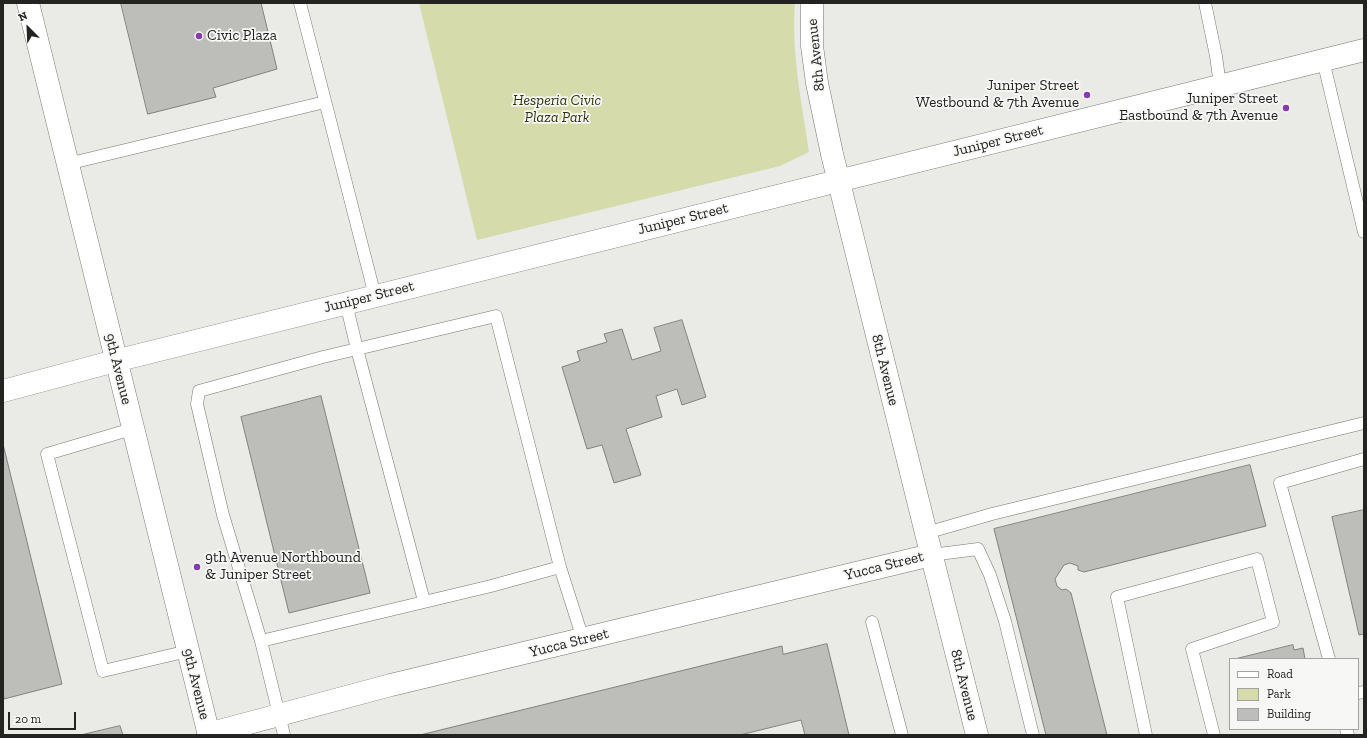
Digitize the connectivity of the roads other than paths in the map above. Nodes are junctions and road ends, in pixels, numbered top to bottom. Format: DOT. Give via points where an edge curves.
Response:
graph roads {
  1 [pos="28,3"];
  2 [pos="300,3"];
  3 [pos="812,3"];
  4 [pos="1208,4"];
  5 [pos="1364,50"];
  6 [pos="1323,60"];
  7 [pos="1220,85"];
  8 [pos="325,102"];
  9 [pos="67,164"];
  10 [pos="839,180"];
  11 [pos="1364,232"];
  12 [pos="374,296"];
  13 [pos="346,303"];
  14 [pos="357,349"];
  15 [pos="115,361"];
  16 [pos="3,390"];
  17 [pos="1364,423"];
  18 [pos="132,429"];
  19 [pos="1364,459"];
  20 [pos="926,533"];
  21 [pos="931,555"];
  22 [pos="560,567"];
  23 [pos="424,601"];
  24 [pos="872,622"];
  25 [pos="583,639"];
  26 [pos="261,641"];
  27 [pos="188,651"];
  28 [pos="1329,658"];
  29 [pos="282,725"];
  30 [pos="208,734"];
  31 [pos="902,735"];
  32 [pos="977,735"];
  33 [pos="1033,735"];
  34 [pos="1146,735"];
  35 [pos="1214,735"];
  1 -- 9 [label="street, 9th Avenue"];
  2 -- 8 [label="lane"];
  3 -- 10 [label="street, 8th Avenue" via="812,46 817,83"];
  4 -- 7 [label="lane"];
  5 -- 6 [label="street, Juniper Street"];
  6 -- 7 [label="street, Juniper Street"];
  6 -- 11 [label="lane"];
  7 -- 10 [label="street, Juniper Street"];
  8 -- 9 [label="lane"];
  8 -- 12 [label="lane"];
  9 -- 15 [label="street, 9th Avenue"];
  10 -- 12 [label="street, Juniper Street"];
  10 -- 20 [label="street, 8th Avenue"];
  12 -- 13 [label="street, Juniper Street"];
  13 -- 14 [label="lane"];
  13 -- 15 [label="street, Juniper Street"];
  14 -- 22 [label="lane" via="496,316"];
  14 -- 23 [label="lane"];
  14 -- 26 [label="lane" via="199,391 197,404 224,515"];
  15 -- 16 [label="street, Juniper Street"];
  15 -- 18 [label="street, 9th Avenue"];
  17 -- 20 [label="lane" via="992,514"];
  18 -- 27 [label="street, 9th Avenue"];
  18 -- 27 [label="lane" via="47,454 103,670"];
  19 -- 28 [label="lane" via="1280,483"];
  20 -- 21 [label="street, 8th Avenue"];
  21 -- 25 [label="street, Yucca Street"];
  21 -- 32 [label="street, 8th Avenue"];
  21 -- 33 [label="lane" via="978,549 1005,621"];
  22 -- 23 [label="lane"];
  22 -- 25 [label="lane"];
  23 -- 26 [label="lane"];
  24 -- 31 [label="lane"];
  25 -- 29 [label="street, Yucca Street" via="391,686"];
  26 -- 29 [label="lane"];
  27 -- 30 [label="street, 9th Avenue"];
  29 -- 30 [label="street, Yucca Street"];
  34 -- 35 [label="lane" via="1117,597 1257,559 1273,622 1192,649"];
}
